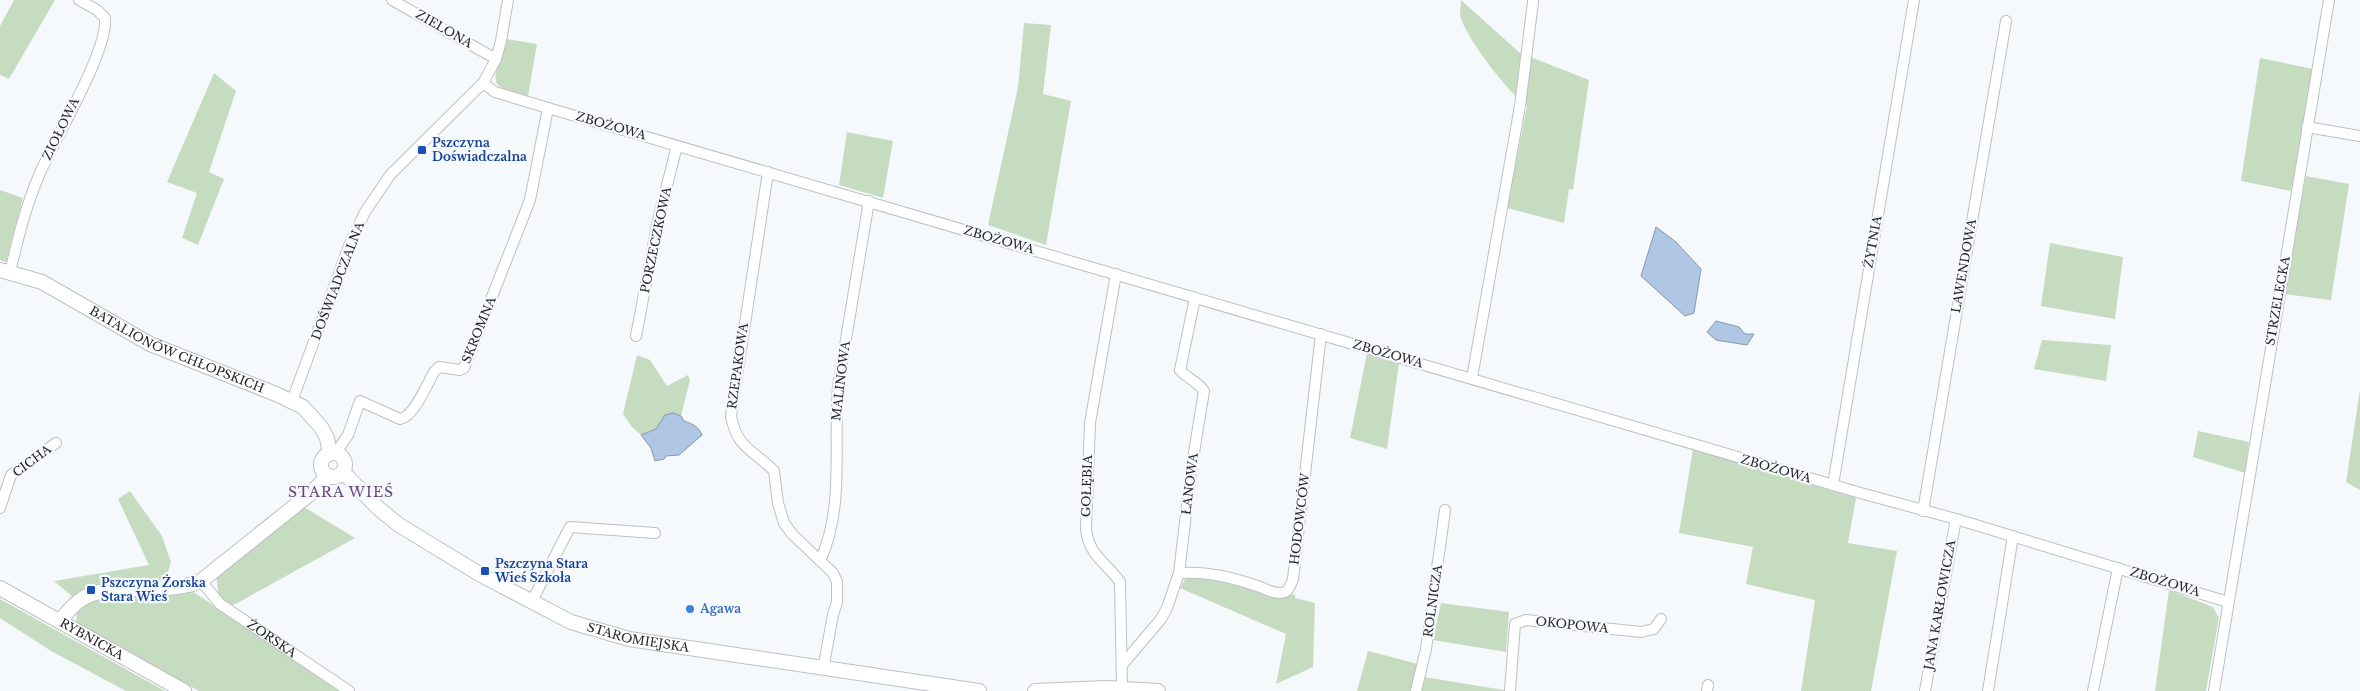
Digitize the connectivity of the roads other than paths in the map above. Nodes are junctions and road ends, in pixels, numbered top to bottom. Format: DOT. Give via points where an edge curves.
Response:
graph roads {
  1 [pos="79,0"];
  2 [pos="392,0"];
  3 [pos="508,0"];
  4 [pos="1914,0"];
  5 [pos="2329,0"];
  6 [pos="1533,2"];
  7 [pos="2006,21"];
  8 [pos="496,59"];
  9 [pos="483,83"];
  10 [pos="548,108"];
  11 [pos="2307,128"];
  12 [pos="2360,136"];
  13 [pos="677,146"];
  14 [pos="768,172"];
  15 [pos="869,201"];
  16 [pos="5,271"];
  17 [pos="1116,274"];
  18 [pos="1195,298"];
  19 [pos="1321,334"];
  20 [pos="636,336"];
  21 [pos="1472,378"];
  22 [pos="292,401"];
  23 [pos="56,443"];
  24 [pos="333,454"];
  25 [pos="343,472"];
  26 [pos="328,476"];
  27 [pos="1833,485"];
  28 [pos="0,508"];
  29 [pos="1445,510"];
  30 [pos="1923,510"];
  31 [pos="1956,519"];
  32 [pos="655,533"];
  33 [pos="2013,536"];
  34 [pos="820,561"];
  35 [pos="2118,568"];
  36 [pos="1178,573"];
  37 [pos="201,581"];
  38 [pos="0,588"];
  39 [pos="2228,602"];
  40 [pos="531,603"];
  41 [pos="1661,619"];
  42 [pos="60,621"];
  43 [pos="1122,665"];
  44 [pos="823,669"];
  45 [pos="1122,688"];
  46 [pos="184,691"];
  47 [pos="348,691"];
  48 [pos="979,691"];
  49 [pos="1035,691"];
  50 [pos="1155,691"];
  51 [pos="1416,691"];
  52 [pos="1510,691"];
  53 [pos="1925,691"];
  54 [pos="1988,691"];
  55 [pos="2093,691"];
  56 [pos="2214,691"];
  1 -- 16 [label="street, ZIOŁOWA" via="105,18 104,34 87,78 28,201"];
  2 -- 8 [label="street, ZIELONA"];
  3 -- 8 [label="street, DOŚWIADCZALNA"];
  4 -- 27 [label="street, ŻYTNIA"];
  5 -- 11 [label="street, STRZELECKA"];
  6 -- 21 [label="street" via="1520,106"];
  7 -- 30 [label="street, LAWENDOWA"];
  8 -- 9 [label="street, DOŚWIADCZALNA"];
  9 -- 10 [label="street, ZBOŻOWA" via="495,92"];
  9 -- 22 [label="street, DOŚWIADCZALNA" via="390,175 369,204 348,246"];
  10 -- 13 [label="street, ZBOŻOWA"];
  10 -- 24 [label="street, SKROMNA" via="535,185 464,368 439,367 405,418 400,419 360,401 348,435"];
  11 -- 12 [label="street"];
  11 -- 39 [label="street, STRZELECKA"];
  13 -- 14 [label="street, ZBOŻOWA"];
  13 -- 20 [label="street, PORZECZKOWA" via="658,220"];
  14 -- 15 [label="street, ZBOŻOWA"];
  14 -- 34 [label="street, RZEPAKOWA" via="730,416 743,447 774,471 784,523"];
  15 -- 17 [label="street, ZBOŻOWA"];
  15 -- 34 [label="street, MALINOWA" via="838,387 835,509 829,542"];
  16 -- 22 [label="street, BATALIONÓW CHŁOPSKICH" via="42,282 157,347"];
  17 -- 18 [label="street, ZBOŻOWA"];
  17 -- 43 [label="street, GOŁĘBIA" via="1090,422 1086,529 1087,542 1093,553 1120,582"];
  18 -- 19 [label="street, ZBOŻOWA"];
  18 -- 36 [label="street, ŁANOWA" via="1180,370 1198,382 1204,391 1190,470"];
  19 -- 21 [label="street, ZBOŻOWA"];
  19 -- 36 [label="street, HODOWCÓW" via="1290,588 1274,592 1210,573"];
  21 -- 27 [label="street, ZBOŻOWA"];
  22 -- 24 [label="street, BATALIONÓW CHŁOPSKICH" via="303,407 321,427"];
  23 -- 28 [label="street, CICHA" via="11,475"];
  24 -- 25 [label="street" via="344,461"];
  24 -- 26 [label="street" via="324,458 321,464"];
  25 -- 26 [label="street" via="338,476"];
  25 -- 40 [label="street, STAROMIEJSKA" via="399,525"];
  26 -- 37 [label="street"];
  27 -- 30 [label="street, ZBOŻOWA"];
  29 -- 51 [label="street, ROLNICZA" via="1426,649"];
  30 -- 31 [label="street, ZBOŻOWA"];
  31 -- 33 [label="street, ZBOŻOWA"];
  31 -- 53 [label="street, JANA KARŁOWICZA"];
  32 -- 40 [label="street" via="570,527"];
  33 -- 35 [label="street, ZBOŻOWA"];
  33 -- 54 [label="street"];
  34 -- 44 [label="street, RZEPAKOWA" via="833,573 838,590"];
  35 -- 39 [label="street, ZBOŻOWA"];
  35 -- 55 [label="street"];
  36 -- 43 [label="street, ŁANOWA" via="1161,619"];
  37 -- 42 [label="street" via="179,588 93,593 75,603"];
  37 -- 47 [label="street, ŻORSKA" via="220,604"];
  38 -- 42 [label="street, RYBNICKA"];
  39 -- 56 [label="street, STRZELECKA"];
  40 -- 44 [label="street, STAROMIEJSKA" via="585,628 629,639"];
  41 -- 52 [label="street, OKOPOWA" via="1654,629 1641,632 1526,620 1515,624"];
  42 -- 46 [label="street, RYBNICKA"];
  43 -- 45 [label="street, GOŁĘBIA"];
  44 -- 48 [label="street, STAROMIEJSKA"];
  45 -- 49 [label="street"];
  45 -- 50 [label="street"];
}
